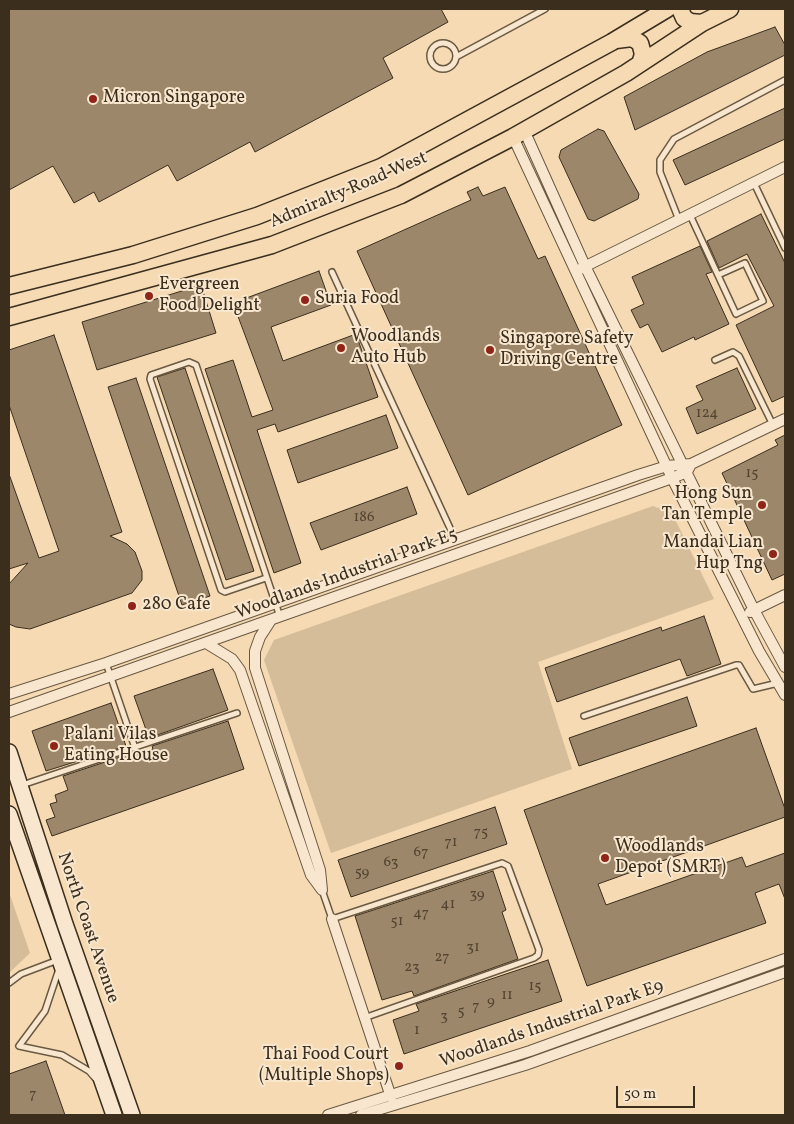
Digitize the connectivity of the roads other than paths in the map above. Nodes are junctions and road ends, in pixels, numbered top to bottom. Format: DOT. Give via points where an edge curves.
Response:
graph roads {
  1 [pos="545,9"];
  2 [pos="667,9"];
  3 [pos="680,9"];
  4 [pos="730,9"];
  5 [pos="702,23"];
  6 [pos="616,40"];
  7 [pos="456,57"];
  8 [pos="640,64"];
  9 [pos="785,80"];
  10 [pos="518,134"];
  11 [pos="785,167"];
  12 [pos="754,182"];
  13 [pos="690,215"];
  14 [pos="679,220"];
  15 [pos="785,248"];
  16 [pos="585,266"];
  17 [pos="332,272"];
  18 [pos="574,272"];
  19 [pos="718,275"];
  20 [pos="9,286"];
  21 [pos="9,317"];
  22 [pos="611,318"];
  23 [pos="600,323"];
  24 [pos="715,360"];
  25 [pos="634,363"];
  26 [pos="621,369"];
  27 [pos="785,419"];
  28 [pos="773,425"];
  29 [pos="667,430"];
  30 [pos="653,437"];
  31 [pos="667,466"];
  32 [pos="687,466"];
  33 [pos="672,478"];
  34 [pos="705,508"];
  35 [pos="690,514"];
  36 [pos="454,539"];
  37 [pos="734,569"];
  38 [pos="722,575"];
  39 [pos="266,578"];
  40 [pos="785,595"];
  41 [pos="275,603"];
  42 [pos="754,610"];
  43 [pos="742,616"];
  44 [pos="276,618"];
  45 [pos="206,643"];
  46 [pos="142,650"];
  47 [pos="106,663"];
  48 [pos="147,664"];
  49 [pos="785,666"];
  50 [pos="111,677"];
  51 [pos="778,683"];
  52 [pos="9,694"];
  53 [pos="785,695"];
  54 [pos="9,712"];
  55 [pos="237,713"];
  56 [pos="584,716"];
  57 [pos="135,748"];
  58 [pos="9,752"];
  59 [pos="20,786"];
  60 [pos="9,814"];
  61 [pos="322,890"];
  62 [pos="332,919"];
  63 [pos="60,959"];
  64 [pos="785,959"];
  65 [pos="785,972"];
  66 [pos="745,974"];
  67 [pos="9,984"];
  68 [pos="748,986"];
  69 [pos="364,1018"];
  70 [pos="106,1091"];
  71 [pos="392,1101"];
  72 [pos="114,1115"];
  73 [pos="132,1115"];
  74 [pos="328,1115"];
  75 [pos="361,1115"];
  1 -- 7 [label="lane"];
  2 -- 6 [label="main road, Admiralty Road West"];
  3 -- 5 [label="main road" via="690,22"];
  4 -- 5 [label="main road, Admiralty Road West"];
  5 -- 8 [label="main road, Admiralty Road West"];
  6 -- 8 [label="main road" via="632,38 640,43 643,54"];
  6 -- 20 [label="main road, Admiralty Road West" via="381,167 257,216 133,255"];
  7 -- 7 [label="lane" via="450,67 442,69 432,63 430,54 434,46 447,44 454,48"];
  8 -- 10 [label="main road, Admiralty Road West"];
  9 -- 14 [label="lane" via="674,139 660,160 660,172"];
  10 -- 16 [label="street"];
  10 -- 18 [label="street"];
  10 -- 21 [label="main road, Admiralty Road West" via="401,195 272,245"];
  11 -- 12 [label="street"];
  12 -- 13 [label="street"];
  12 -- 15 [label="lane"];
  13 -- 14 [label="street"];
  13 -- 19 [label="lane"];
  14 -- 16 [label="street"];
  16 -- 18 [label="street"];
  16 -- 22 [label="street"];
  17 -- 36 [label="lane"];
  18 -- 23 [label="street"];
  19 -- 19 [label="lane" via="736,314 764,301 745,263"];
  22 -- 23 [label="street"];
  22 -- 25 [label="street"];
  23 -- 26 [label="street"];
  24 -- 28 [label="lane" via="733,352 739,356"];
  25 -- 26 [label="street"];
  25 -- 29 [label="street"];
  26 -- 30 [label="street"];
  27 -- 28 [label="street, Woodlands Industrial Park E5"];
  28 -- 32 [label="street, Woodlands Industrial Park E5"];
  29 -- 30 [label="street"];
  29 -- 32 [label="street"];
  30 -- 31 [label="street"];
  31 -- 32 [label="street, Woodlands Industrial Park E5"];
  31 -- 33 [label="street"];
  31 -- 36 [label="street, Woodlands Industrial Park E5"];
  32 -- 33 [label="street, Woodlands Industrial Park E5"];
  32 -- 34 [label="street"];
  33 -- 35 [label="street"];
  33 -- 44 [label="street, Woodlands Industrial Park E5"];
  34 -- 35 [label="street"];
  34 -- 37 [label="street"];
  35 -- 38 [label="street"];
  36 -- 41 [label="street, Woodlands Industrial Park E5"];
  37 -- 38 [label="street"];
  37 -- 42 [label="street"];
  38 -- 43 [label="street"];
  39 -- 39 [label="lane" via="225,592 221,590 151,375 190,362 196,365"];
  39 -- 41 [label="lane"];
  40 -- 42 [label="street"];
  41 -- 44 [label="lane"];
  41 -- 46 [label="street, Woodlands Industrial Park E5"];
  42 -- 43 [label="street"];
  42 -- 49 [label="street"];
  43 -- 51 [label="street"];
  44 -- 45 [label="street, Woodlands Industrial Park E5"];
  44 -- 61 [label="street" via="260,637 255,650 255,668 320,870"];
  45 -- 48 [label="street, Woodlands Industrial Park E5"];
  45 -- 61 [label="street" via="232,659 240,670 311,875"];
  46 -- 47 [label="street, Woodlands Industrial Park E5"];
  46 -- 48 [label="lane"];
  47 -- 50 [label="lane"];
  47 -- 52 [label="street, Woodlands Industrial Park E5"];
  48 -- 50 [label="street, Woodlands Industrial Park E5"];
  50 -- 54 [label="street, Woodlands Industrial Park E5"];
  50 -- 57 [label="lane"];
  51 -- 53 [label="street"];
  51 -- 56 [label="lane" via="753,688 736,664"];
  55 -- 57 [label="lane"];
  57 -- 59 [label="lane"];
  58 -- 59 [label="main road, North Coast Avenue"];
  59 -- 73 [label="main road, North Coast Avenue"];
  60 -- 63 [label="main road, North Coast Avenue"];
  61 -- 62 [label="lane"];
  62 -- 69 [label="street"];
  62 -- 69 [label="lane" via="502,863 508,866 539,950 534,958"];
  63 -- 67 [label="lane" via="21,974"];
  63 -- 70 [label="main road, North Coast Avenue"];
  63 -- 70 [label="lane" via="45,1011 19,1046 76,1062 89,1071"];
  64 -- 66 [label="street, Woodlands Industrial Park E9"];
  65 -- 68 [label="street, Woodlands Industrial Park E9"];
  66 -- 68 [label="street"];
  66 -- 71 [label="street, Woodlands Industrial Park E9"];
  68 -- 71 [label="street, Woodlands Industrial Park E9" via="525,1065"];
  69 -- 71 [label="street"];
  70 -- 72 [label="main road, North Coast Avenue"];
  71 -- 74 [label="street, Woodlands Industrial Park E9"];
  71 -- 75 [label="street, Woodlands Industrial Park E9"];
}
